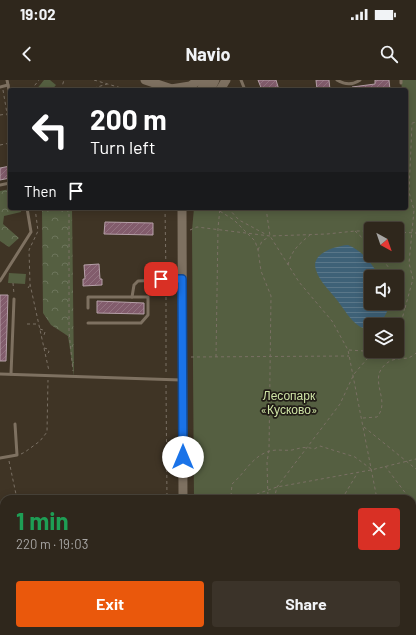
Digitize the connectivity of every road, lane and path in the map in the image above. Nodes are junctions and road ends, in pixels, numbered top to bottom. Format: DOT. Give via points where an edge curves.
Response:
graph roads {
  1 [pos="7,80"];
  2 [pos="39,80"];
  3 [pos="94,80"];
  4 [pos="199,80"];
  5 [pos="337,80"];
  6 [pos="360,80"];
  7 [pos="148,81"];
  8 [pos="108,84"];
  9 [pos="351,84"];
  10 [pos="8,85"];
  11 [pos="1,87"];
  12 [pos="9,88"];
  13 [pos="33,88"];
  14 [pos="95,88"];
  15 [pos="121,88"];
  16 [pos="164,88"];
  17 [pos="180,88"];
  18 [pos="352,88"];
  19 [pos="6,107"];
  20 [pos="7,114"];
  21 [pos="0,115"];
  22 [pos="8,120"];
  23 [pos="416,122"];
  24 [pos="412,124"];
  25 [pos="408,125"];
  26 [pos="27,210"];
  27 [pos="35,210"];
  28 [pos="69,210"];
  29 [pos="165,210"];
  30 [pos="182,210"];
  31 [pos="230,210"];
  32 [pos="266,210"];
  33 [pos="220,211"];
  34 [pos="218,228"];
  35 [pos="189,230"];
  36 [pos="355,231"];
  37 [pos="364,231"];
  38 [pos="404,232"];
  39 [pos="411,232"];
  40 [pos="247,233"];
  41 [pos="416,233"];
  42 [pos="310,234"];
  43 [pos="270,236"];
  44 [pos="364,239"];
  45 [pos="258,250"];
  46 [pos="384,262"];
  47 [pos="288,265"];
  48 [pos="391,270"];
  49 [pos="166,279"];
  50 [pos="182,279"];
  51 [pos="0,281"];
  52 [pos="13,283"];
  53 [pos="30,284"];
  54 [pos="28,288"];
  55 [pos="404,293"];
  56 [pos="132,297"];
  57 [pos="14,298"];
  58 [pos="88,308"];
  59 [pos="405,308"];
  60 [pos="402,318"];
  61 [pos="88,323"];
  62 [pos="27,324"];
  63 [pos="38,324"];
  64 [pos="39,329"];
  65 [pos="41,337"];
  66 [pos="43,348"];
  67 [pos="348,350"];
  68 [pos="364,350"];
  69 [pos="416,353"];
  70 [pos="46,356"];
  71 [pos="350,356"];
  72 [pos="191,357"];
  73 [pos="216,357"];
  74 [pos="271,357"];
  75 [pos="368,358"];
  76 [pos="0,374"];
  77 [pos="11,374"];
  78 [pos="48,374"];
  79 [pos="354,374"];
  80 [pos="74,376"];
  81 [pos="166,380"];
  82 [pos="183,380"];
  83 [pos="362,418"];
  84 [pos="15,424"];
  85 [pos="364,427"];
  86 [pos="307,447"];
  87 [pos="268,452"];
  88 [pos="17,455"];
  89 [pos="8,457"];
  90 [pos="0,458"];
  91 [pos="416,459"];
  92 [pos="406,460"];
  93 [pos="385,466"];
  94 [pos="416,469"];
  95 [pos="371,470"];
  96 [pos="358,471"];
  97 [pos="277,487"];
  98 [pos="268,490"];
  99 [pos="16,495"];
  100 [pos="167,495"];
  101 [pos="183,495"];
  102 [pos="231,495"];
  103 [pos="254,495"];
  104 [pos="268,495"];
  105 [pos="275,495"];
  106 [pos="344,495"];
  107 [pos="376,495"];
  108 [pos="407,495"];
  1 -- 10 [label="lane"];
  2 -- 13 [label="path"];
  3 -- 8 [label="path"];
  4 -- 17 [label="main road" via="190,86"];
  5 -- 9 [label="lane"];
  6 -- 9 [label="lane"];
  7 -- 16 [label="main road"];
  8 -- 14 [label="path"];
  8 -- 15 [label="path"];
  9 -- 18 [label="lane"];
  10 -- 11 [label="lane"];
  10 -- 12 [label="lane"];
  11 -- 19 [label="path"];
  19 -- 20 [label="path"];
  20 -- 21 [label="path"];
  20 -- 22 [label="path"];
  23 -- 24 [label="path"];
  24 -- 25 [label="path"];
  24 -- 39 [label="path" via="409,192 414,210"];
  26 -- 51 [label="lane" via="31,232"];
  27 -- 53 [label="path" via="38,231 29,250"];
  28 -- 80 [label="path" via="69,332"];
  29 -- 49 [label="path"];
  30 -- 50 [label="main road"];
  31 -- 43 [label="path" via="239,220"];
  32 -- 43 [label="path"];
  33 -- 34 [label="path"];
  33 -- 40 [label="path"];
  34 -- 35 [label="path" via="197,227"];
  34 -- 40 [label="path"];
  34 -- 73 [label="path"];
  36 -- 37 [label="path"];
  36 -- 42 [label="path"];
  36 -- 44 [label="path"];
  38 -- 39 [label="path"];
  39 -- 41 [label="path"];
  39 -- 59 [label="path" via="410,263 413,279"];
  40 -- 43 [label="path"];
  40 -- 45 [label="path" via="255,241"];
  42 -- 43 [label="path"];
  42 -- 47 [label="path" via="297,246 290,256"];
  43 -- 45 [label="path" via="262,241"];
  43 -- 47 [label="path"];
  45 -- 74 [label="path" via="261,271 271,296"];
  46 -- 48 [label="path"];
  47 -- 67 [label="path" via="332,321"];
  49 -- 50 [label="lane"];
  49 -- 56 [label="lane" via="138,281 134,285"];
  49 -- 81 [label="path"];
  50 -- 82 [label="main road"];
  52 -- 57 [label="path"];
  53 -- 54 [label="path"];
  53 -- 63 [label="path"];
  55 -- 59 [label="path"];
  56 -- 58 [label="lane" via="88,297"];
  56 -- 61 [label="lane" via="148,297 148,315 141,323"];
  57 -- 77 [label="lane"];
  59 -- 60 [label="path"];
  62 -- 63 [label="path"];
  63 -- 64 [label="path"];
  64 -- 65 [label="path"];
  64 -- 65 [label="path" via="44,332"];
  65 -- 66 [label="path"];
  66 -- 70 [label="path"];
  66 -- 70 [label="path" via="48,349"];
  67 -- 68 [label="path"];
  67 -- 71 [label="path"];
  69 -- 83 [label="path" via="408,358 389,361 381,369 378,380 382,411 377,417"];
  70 -- 78 [label="path"];
  71 -- 74 [label="path"];
  71 -- 79 [label="path"];
  72 -- 73 [label="path"];
  73 -- 74 [label="path"];
  74 -- 87 [label="path"];
  75 -- 79 [label="path"];
  76 -- 77 [label="lane"];
  77 -- 78 [label="lane"];
  78 -- 80 [label="lane"];
  78 -- 88 [label="path" via="47,432 40,441"];
  79 -- 83 [label="path"];
  79 -- 86 [label="path" via="340,404"];
  80 -- 81 [label="lane"];
  81 -- 82 [label="lane"];
  81 -- 100 [label="path"];
  82 -- 101 [label="main road"];
  83 -- 85 [label="path"];
  84 -- 88 [label="lane"];
  85 -- 92 [label="path"];
  85 -- 95 [label="path"];
  86 -- 87 [label="path"];
  86 -- 95 [label="path" via="314,449 320,446 355,457"];
  86 -- 97 [label="path"];
  87 -- 98 [label="path"];
  87 -- 102 [label="path" via="258,457 232,484"];
  88 -- 89 [label="lane"];
  89 -- 90 [label="lane"];
  89 -- 99 [label="path"];
  91 -- 92 [label="path"];
  92 -- 93 [label="path"];
  92 -- 94 [label="path"];
  93 -- 95 [label="path"];
  93 -- 108 [label="path"];
  95 -- 96 [label="path"];
  95 -- 107 [label="path"];
  96 -- 97 [label="path"];
  96 -- 106 [label="path"];
  97 -- 98 [label="path"];
  97 -- 105 [label="path"];
  98 -- 103 [label="path"];
  98 -- 104 [label="path"];
}
